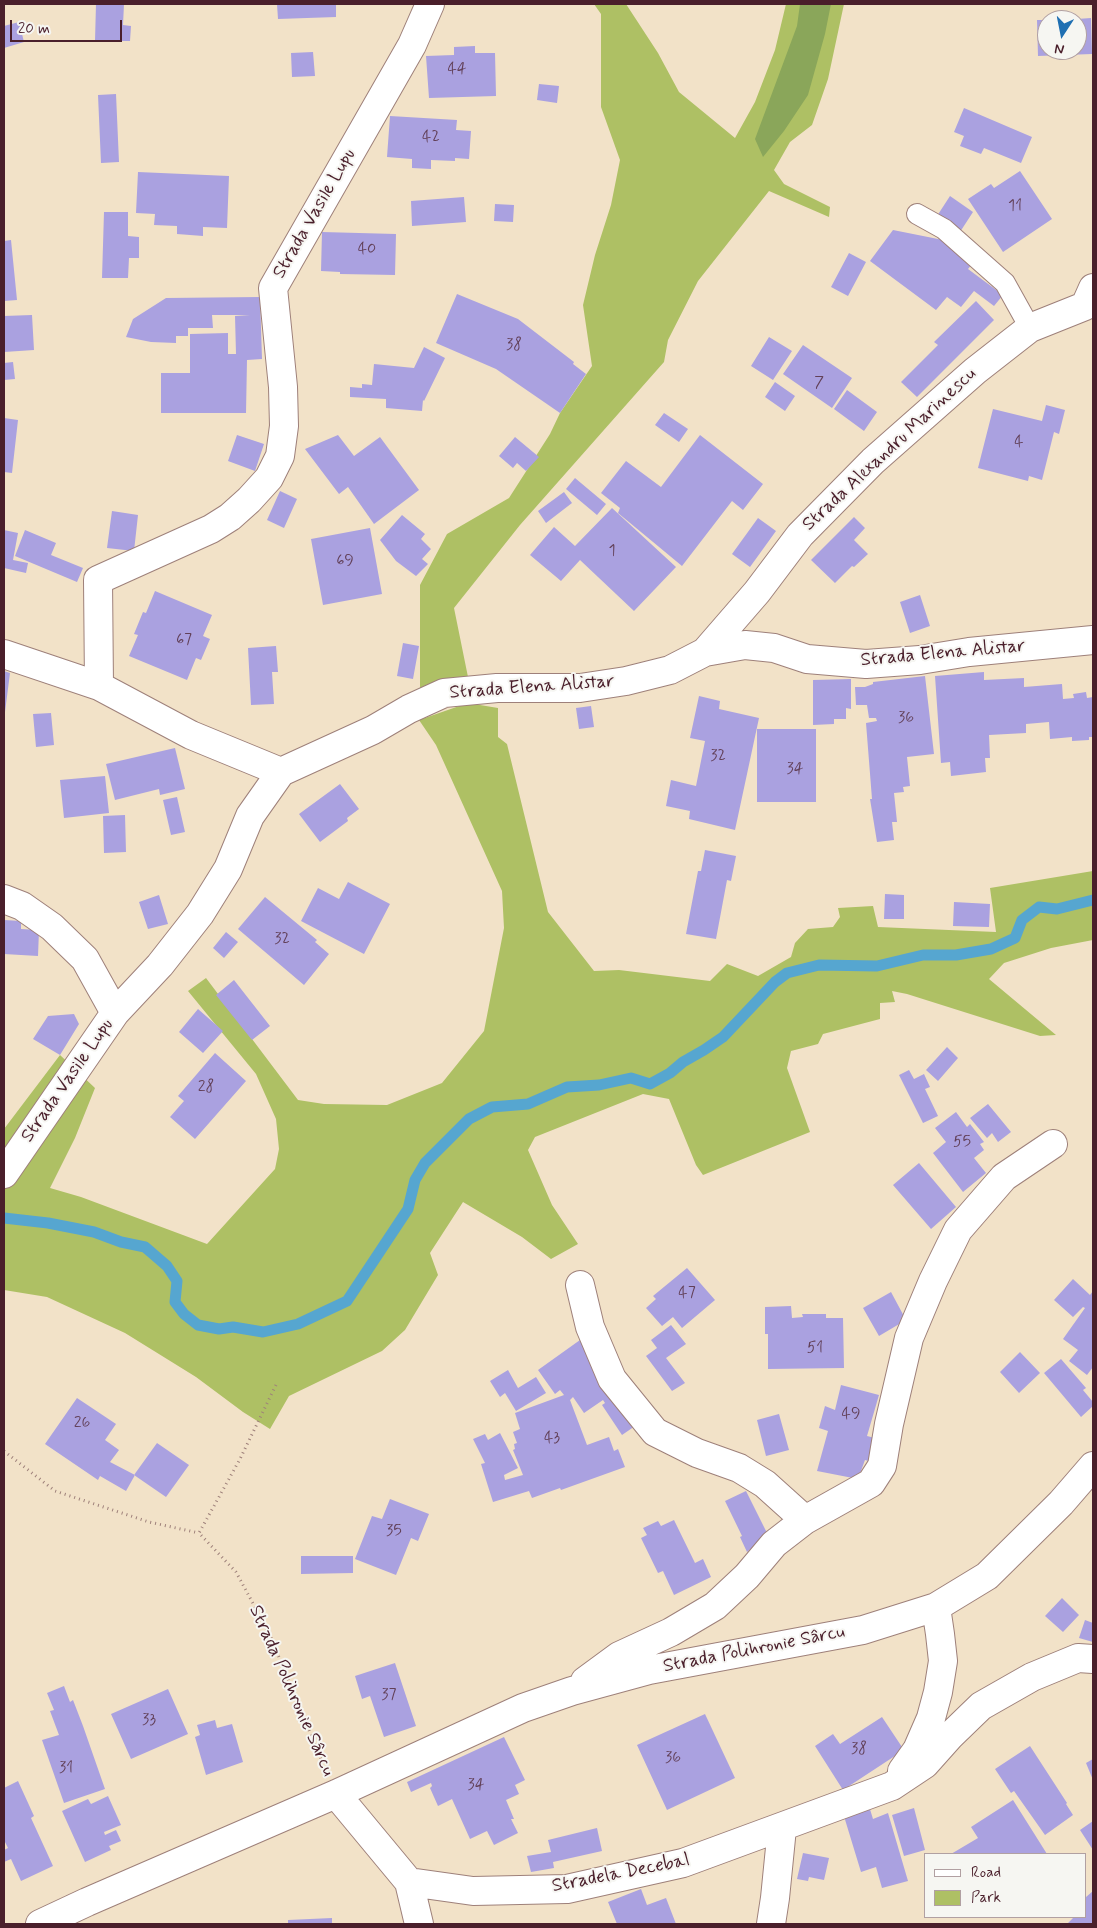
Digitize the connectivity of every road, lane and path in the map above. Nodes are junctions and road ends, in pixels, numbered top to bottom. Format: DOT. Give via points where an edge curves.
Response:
graph roads {
  1 [pos="430,4"];
  2 [pos="918,214"];
  3 [pos="1090,300"];
  4 [pos="1030,328"];
  5 [pos="1093,640"];
  6 [pos="705,652"];
  7 [pos="4,654"];
  8 [pos="99,686"];
  9 [pos="282,772"];
  10 [pos="4,899"];
  11 [pos="115,1013"];
  12 [pos="1052,1144"];
  13 [pos="4,1174"];
  14 [pos="580,1285"];
  15 [pos="276,1385"];
  16 [pos="4,1451"];
  17 [pos="1093,1466"];
  18 [pos="805,1520"];
  19 [pos="199,1533"];
  20 [pos="936,1607"];
  21 [pos="1093,1659"];
  22 [pos="572,1691"];
  23 [pos="892,1786"];
  24 [pos="336,1794"];
  25 [pos="782,1828"];
  26 [pos="409,1882"];
  27 [pos="40,1924"];
  28 [pos="419,1924"];
  29 [pos="771,1924"];
  1 -- 8 [label="street, Strada Vasile Lupu" via="412,45 273,288 283,387 284,426 280,456 268,478 230,517 211,529 98,580"];
  2 -- 4 [label="lane" via="944,229 1005,283"];
  3 -- 4 [label="street, Strada Alexandru Marinescu"];
  4 -- 6 [label="street, Strada Alexandru Marinescu" via="975,371 873,461 800,535 757,592"];
  5 -- 6 [label="street, Strada Elena Alistar" via="866,664 807,659 774,648 745,645"];
  6 -- 9 [label="street, Strada Elena Alistar" via="670,670 626,681 580,688 497,688 444,693"];
  7 -- 8 [label="street"];
  8 -- 9 [label="street" via="191,735"];
  9 -- 11 [label="street, Strada Vasile Lupu" via="250,816 228,869 200,914 160,965"];
  10 -- 11 [label="street, Strada Vasile Lupu" via="22,906 52,927 84,960"];
  11 -- 13 [label="street, Strada Vasile Lupu"];
  12 -- 18 [label="street, Strada Polihronie Sârcu" via="1004,1177 958,1230 909,1338 882,1466 871,1483"];
  14 -- 18 [label="street" via="590,1327 612,1379 655,1432 697,1453 739,1468 765,1484"];
  15 -- 19 [label="path"];
  16 -- 19 [label="path" via="56,1491 149,1522"];
  17 -- 20 [label="street, Strada Polihronie Sârcu" via="1061,1503 987,1576"];
  18 -- 22 [label="street, Strada Polihronie Sârcu" via="774,1544 747,1576 715,1606 671,1632 619,1656"];
  19 -- 24 [label="path, Strada Polihronie Sârcu" via="236,1572 269,1633"];
  20 -- 22 [label="street, Strada Polihronie Sârcu" via="863,1630 649,1670"];
  20 -- 23 [label="street" via="942,1661 938,1692 917,1750"];
  21 -- 23 [label="street, Stradela Decebal" via="1078,1658 1032,1676 981,1706 925,1764"];
  22 -- 24 [label="street, Strada Polihronie Sârcu" via="523,1708"];
  23 -- 25 [label="street, Stradela Decebal"];
  24 -- 26 [label="street, Strada Polihronie Sârcu"];
  24 -- 27 [label="street, Strada Polihronie Sârcu"];
  25 -- 26 [label="street, Stradela Decebal" via="683,1863 567,1889 472,1891"];
  25 -- 29 [label="street"];
  26 -- 28 [label="street"];
}
